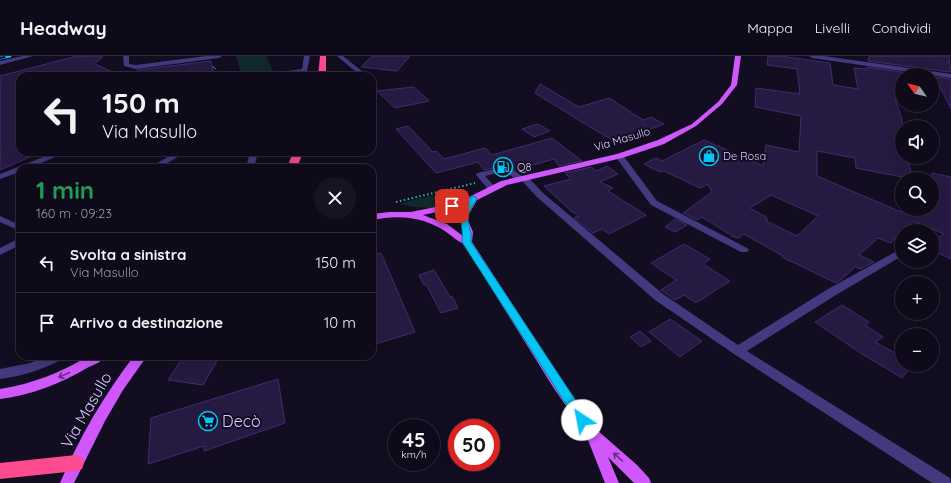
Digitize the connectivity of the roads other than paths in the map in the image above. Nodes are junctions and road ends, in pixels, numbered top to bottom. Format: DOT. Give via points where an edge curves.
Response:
graph roads {
  1 [pos="30,56"];
  2 [pos="126,56"];
  3 [pos="219,56"];
  4 [pos="307,56"];
  5 [pos="323,56"];
  6 [pos="340,56"];
  7 [pos="738,56"];
  8 [pos="812,56"];
  9 [pos="0,63"];
  10 [pos="292,72"];
  11 [pos="322,72"];
  12 [pos="359,72"];
  13 [pos="951,76"];
  14 [pos="52,156"];
  15 [pos="175,156"];
  16 [pos="619,156"];
  17 [pos="32,164"];
  18 [pos="160,164"];
  19 [pos="16,170"];
  20 [pos="0,177"];
  21 [pos="522,178"];
  22 [pos="492,188"];
  23 [pos="474,198"];
  24 [pos="412,215"];
  25 [pos="376,216"];
  26 [pos="0,219"];
  27 [pos="16,226"];
  28 [pos="466,242"];
  29 [pos="16,243"];
  30 [pos="744,250"];
  31 [pos="0,252"];
  32 [pos="895,256"];
  33 [pos="738,351"];
  34 [pos="50,360"];
  35 [pos="90,360"];
  36 [pos="138,360"];
  37 [pos="0,374"];
  38 [pos="0,394"];
  39 [pos="591,432"];
  40 [pos="76,463"];
  41 [pos="0,471"];
  42 [pos="66,483"];
  43 [pos="612,483"];
  44 [pos="644,483"];
  45 [pos="944,483"];
  1 -- 9 [label="street"];
  2 -- 3 [label="street" via="126,65 136,68"];
  4 -- 10 [label="street" via="305,70"];
  5 -- 11 [label="highway"];
  6 -- 12 [label="street"];
  7 -- 16 [label="main road, Via Masullo" via="734,85 710,112 694,125 661,142"];
  8 -- 13 [label="street"];
  14 -- 17 [label="street"];
  15 -- 18 [label="street"];
  16 -- 21 [label="main road, Via Masullo"];
  16 -- 30 [label="street" via="654,204"];
  19 -- 20 [label="street"];
  21 -- 22 [label="main road, Via Masullo"];
  21 -- 22 [label="street" via="508,168 480,175"];
  21 -- 33 [label="street" via="659,297"];
  22 -- 23 [label="main road, Via Masullo"];
  23 -- 24 [label="main road, Via Masullo" via="444,209"];
  23 -- 28 [label="main road, Via Masullo" via="465,214 468,232"];
  24 -- 25 [label="main road, Via Masullo"];
  24 -- 28 [label="main road, Via Masullo" via="443,226"];
  26 -- 27 [label="street"];
  28 -- 39 [label="main road, Via Masullo"];
  29 -- 31 [label="street"];
  32 -- 33 [label="street"];
  33 -- 45 [label="street"];
  34 -- 37 [label="street" via="21,372"];
  35 -- 38 [label="main road, one-way" via="51,381 16,392"];
  36 -- 40 [label="main road, Via Masullo" via="111,396"];
  39 -- 43 [label="main road, Via Masullo"];
  44 -- 39 [label="main road, one-way"];
  40 -- 41 [label="highway"];
  40 -- 42 [label="main road, Via Masullo"];
}
